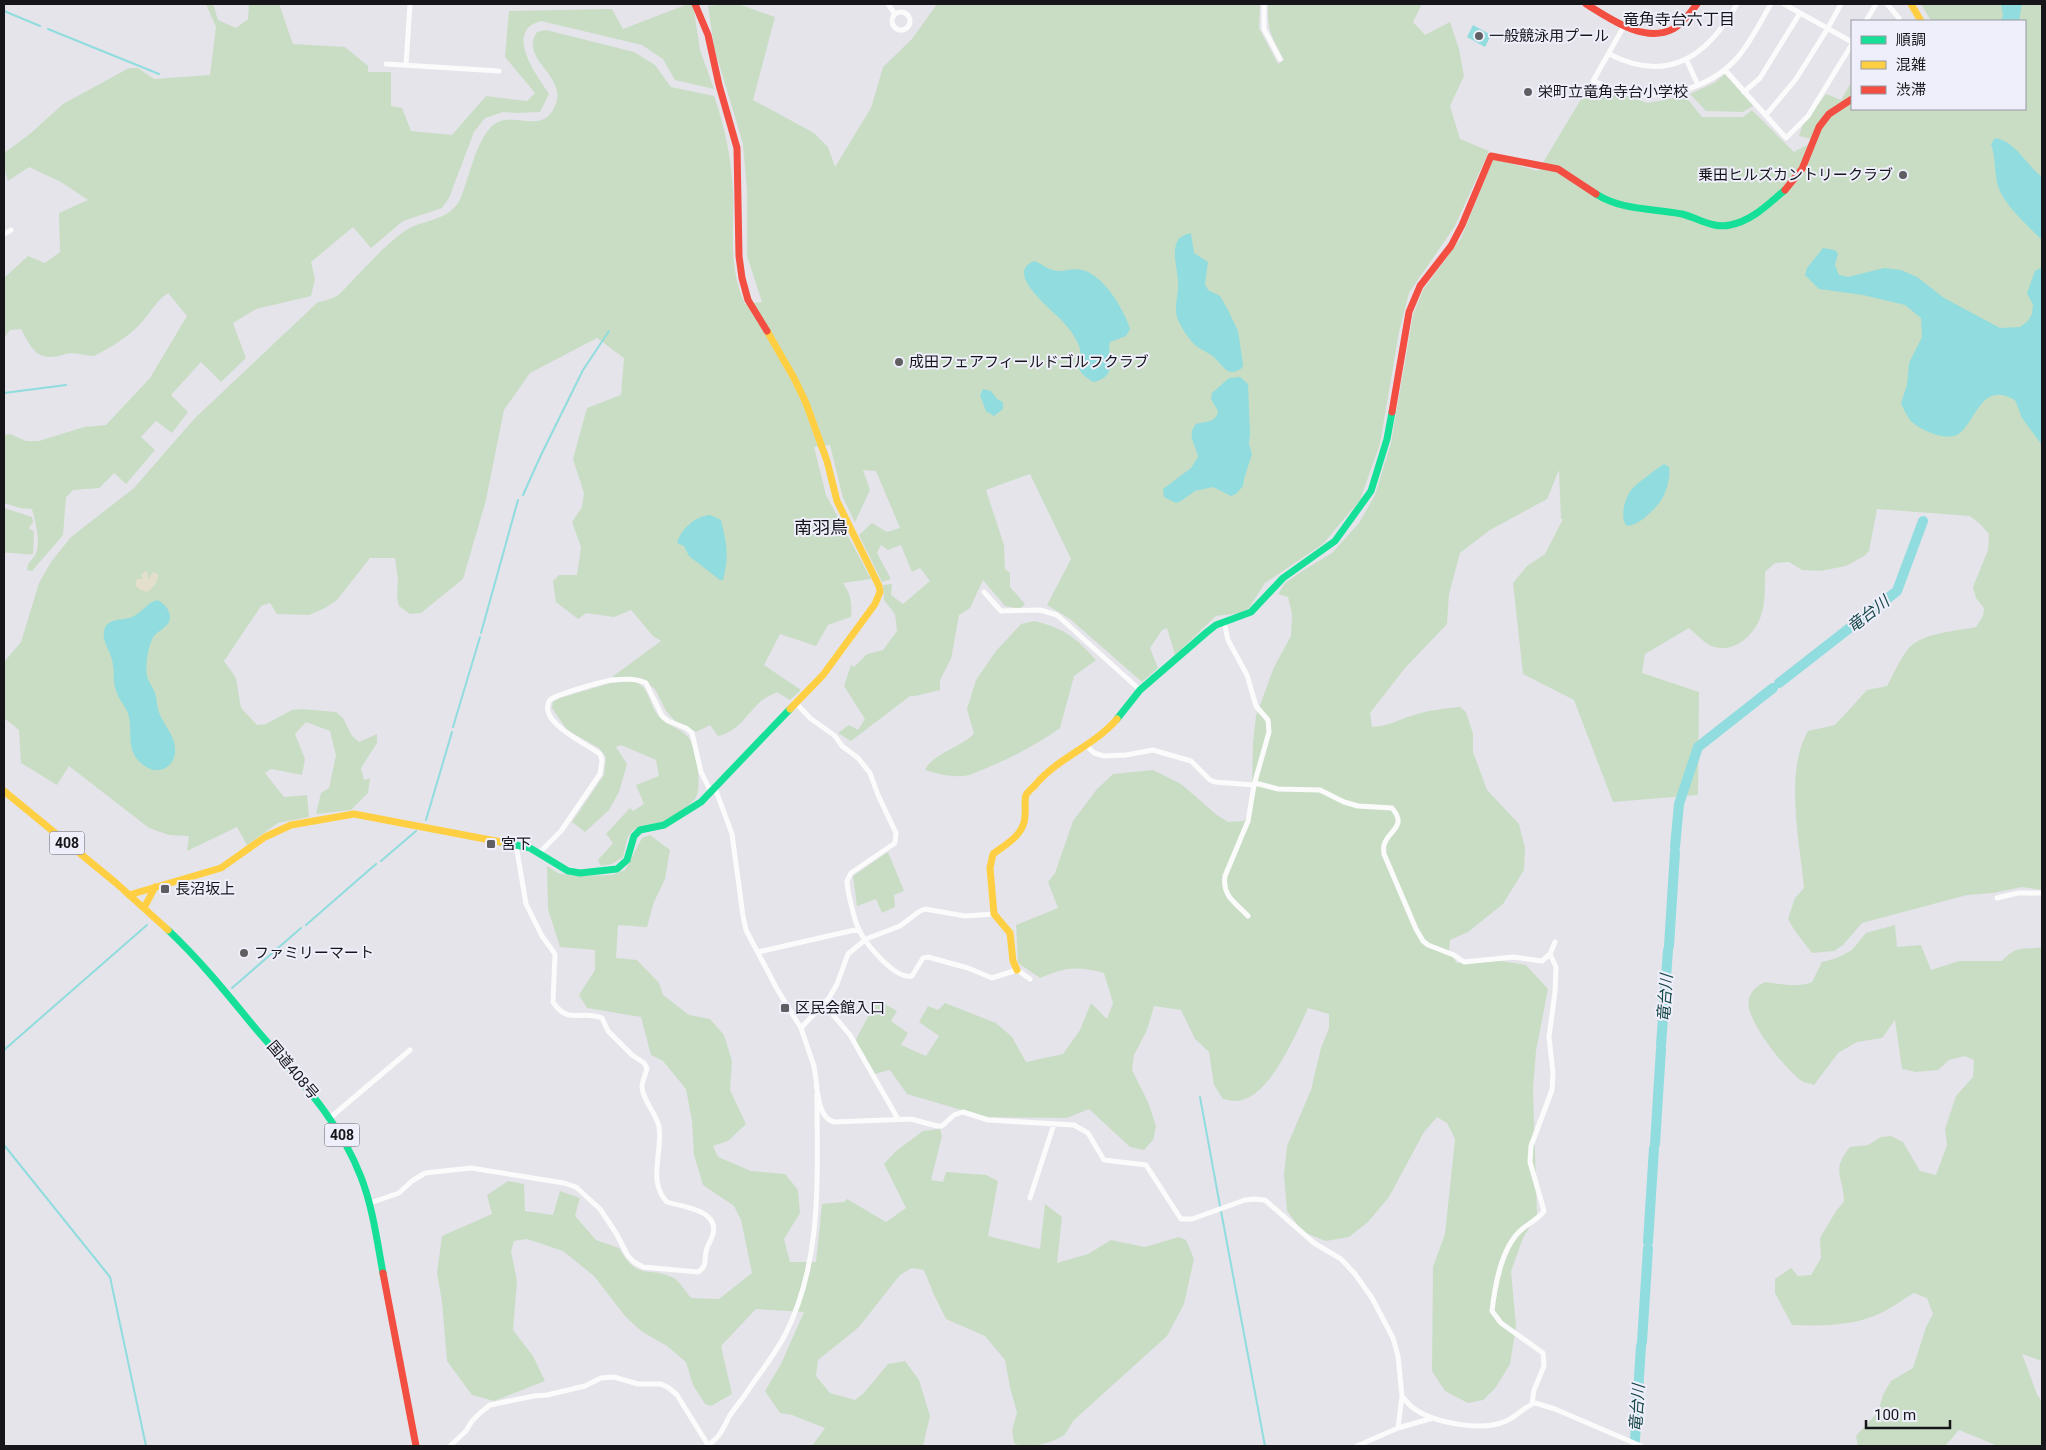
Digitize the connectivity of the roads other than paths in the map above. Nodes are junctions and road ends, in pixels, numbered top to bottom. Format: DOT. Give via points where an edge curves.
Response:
graph roads {
  1 [pos="410,4"];
  2 [pos="695,4"];
  3 [pos="888,4"];
  4 [pos="1264,4"];
  5 [pos="1586,4"];
  6 [pos="1697,4"];
  7 [pos="1737,4"];
  8 [pos="1772,4"];
  9 [pos="1784,4"];
  10 [pos="1841,4"];
  11 [pos="1876,4"];
  12 [pos="1887,4"];
  13 [pos="1911,4"];
  14 [pos="1800,13"];
  15 [pos="895,14"];
  16 [pos="1867,20"];
  17 [pos="1899,20"];
  18 [pos="1920,20"];
  19 [pos="1624,26"];
  20 [pos="1828,28"];
  21 [pos="1851,42"];
  22 [pos="1851,45"];
  23 [pos="1609,54"];
  24 [pos="1280,59"];
  25 [pos="1686,59"];
  26 [pos="386,64"];
  27 [pos="406,65"];
  28 [pos="1725,70"];
  29 [pos="498,71"];
  30 [pos="1698,85"];
  31 [pos="1744,92"];
  32 [pos="1851,100"];
  33 [pos="1766,115"];
  34 [pos="11,230"];
  35 [pos="4,234"];
  36 [pos="984,592"];
  37 [pos="1224,622"];
  38 [pos="1140,690"];
  39 [pos="796,702"];
  40 [pos="1087,746"];
  41 [pos="1255,784"];
  42 [pos="713,790"];
  43 [pos="4,791"];
  44 [pos="516,845"];
  45 [pos="540,852"];
  46 [pos="155,888"];
  47 [pos="2042,893"];
  48 [pos="129,895"];
  49 [pos="1997,898"];
  50 [pos="144,908"];
  51 [pos="994,914"];
  52 [pos="1248,916"];
  53 [pos="859,930"];
  54 [pos="866,939"];
  55 [pos="1555,942"];
  56 [pos="758,952"];
  57 [pos="1550,954"];
  58 [pos="1017,970"];
  59 [pos="1030,980"];
  60 [pos="824,1004"];
  61 [pos="801,1028"];
  62 [pos="410,1050"];
  63 [pos="816,1085"];
  64 [pos="331,1118"];
  65 [pos="898,1118"];
  66 [pos="1054,1124"];
  67 [pos="1030,1198"];
  68 [pos="370,1202"];
  69 [pos="1402,1396"];
  70 [pos="1532,1404"];
  71 [pos="1434,1417"];
  72 [pos="1398,1428"];
  73 [pos="709,1445"];
  74 [pos="416,1446"];
  75 [pos="450,1446"];
  76 [pos="718,1446"];
  77 [pos="1357,1446"];
  78 [pos="1641,1446"];
  1 -- 27 [label="street"];
  2 -- 39 [label="main road" via="708,35 737,148 739,256 748,300 806,403 827,461 837,501 880,592 875,604 823,675"];
  3 -- 15 [label="street"];
  4 -- 24 [label="street" via="1264,29"];
  5 -- 19 [label="main road"];
  6 -- 19 [label="main road" via="1687,20 1666,32 1647,34"];
  7 -- 25 [label="street" via="1710,42"];
  8 -- 28 [label="street" via="1737,58"];
  9 -- 14 [label="street"];
  10 -- 20 [label="street"];
  11 -- 16 [label="street"];
  12 -- 17 [label="street"];
  13 -- 18 [label="main road"];
  14 -- 20 [label="street"];
  14 -- 31 [label="street" via="1760,78"];
  19 -- 23 [label="street"];
  20 -- 21 [label="street"];
  20 -- 33 [label="street" via="1796,79"];
  22 -- 33 [label="street" via="1808,116 1786,138"];
  23 -- 25 [label="street" via="1643,67 1668,66"];
  23 -- 30 [label="street" via="1593,81 1632,94 1663,94"];
  25 -- 30 [label="street"];
  26 -- 27 [label="street"];
  27 -- 29 [label="street"];
  28 -- 30 [label="street"];
  28 -- 31 [label="street"];
  31 -- 33 [label="street"];
  32 -- 37 [label="main road" via="1829,114 1819,127 1802,169 1784,190 1755,215 1728,226 1716,226 1682,214 1615,204 1558,169 1491,156 1451,246 1420,286 1409,312 1387,439 1371,491 1356,514 1324,550 1283,578 1254,610"];
  34 -- 35 [label="street"];
  36 -- 38 [label="street" via="1001,611 1040,610 1056,615"];
  37 -- 38 [label="main road" via="1207,632"];
  37 -- 41 [label="street" via="1228,640 1247,675 1256,706 1268,720 1269,732"];
  38 -- 40 [label="main road" via="1113,725"];
  39 -- 42 [label="main road"];
  39 -- 53 [label="street" via="858,758 870,773 896,833 890,848 847,878"];
  40 -- 41 [label="street" via="1104,756 1154,750 1191,761 1215,782"];
  40 -- 51 [label="main road" via="1056,764 1043,776 1026,796 1022,830 993,854 990,868"];
  41 -- 52 [label="street" via="1248,821 1224,885 1224,891"];
  41 -- 57 [label="street" via="1278,789 1320,790 1358,806 1392,808 1398,817 1398,826 1384,844 1384,854 1416,929 1428,945 1464,962 1514,957 1542,961"];
  42 -- 45 [label="main road" via="675,819 640,830 634,836 627,860 617,869 568,871"];
  42 -- 45 [label="street" via="701,772 692,733 662,716 646,683 629,679 609,680 558,695 550,699 548,705 548,712 556,725 600,754 602,760 600,774 561,831"];
  42 -- 56 [label="street" via="732,834 746,930"];
  43 -- 48 [label="main road, 国道408号 / 408"];
  44 -- 45 [label="main road"];
  44 -- 46 [label="main road" via="380,818 348,815 291,825 266,837 221,868"];
  44 -- 68 [label="street" via="526,904 555,954 553,1002 564,1014 572,1017 602,1018 608,1031 647,1068 643,1091 659,1128 658,1190 667,1202 691,1207 710,1220 714,1227 704,1268 698,1272 643,1266 628,1256 600,1209 576,1187 564,1183 471,1168 425,1173 399,1193"];
  46 -- 48 [label="main road"];
  46 -- 50 [label="main road"];
  47 -- 49 [label="street" via="2018,893"];
  48 -- 50 [label="main road, 国道408号 / 408"];
  50 -- 64 [label="main road, 国道408号 / 408" via="200,962"];
  51 -- 54 [label="street" via="965,916 925,909 900,926"];
  51 -- 58 [label="main road" via="1010,933"];
  53 -- 54 [label="street"];
  53 -- 56 [label="street"];
  54 -- 58 [label="street" via="879,958 908,977 912,976 923,958 928,957 992,978"];
  54 -- 60 [label="street" via="848,954 838,984"];
  55 -- 57 [label="street"];
  56 -- 61 [label="street"];
  57 -- 70 [label="street" via="1556,967 1549,1038 1552,1090 1530,1146 1530,1162 1544,1211 1520,1230 1507,1248 1492,1311 1501,1323 1543,1353 1544,1366"];
  58 -- 59 [label="street"];
  60 -- 61 [label="street"];
  60 -- 65 [label="street" via="850,1036"];
  61 -- 63 [label="street" via="814,1066"];
  62 -- 64 [label="street"];
  63 -- 65 [label="street" via="823,1112 830,1121"];
  63 -- 73 [label="street" via="818,1186 812,1256 804,1284 776,1351 730,1416 721,1435"];
  64 -- 68 [label="main road, 国道408号 / 408" via="359,1169"];
  65 -- 66 [label="street" via="942,1126 963,1112 988,1120"];
  66 -- 67 [label="street"];
  66 -- 69 [label="street" via="1082,1128 1104,1160 1146,1165 1181,1219 1192,1219 1245,1200 1266,1200 1355,1274 1393,1338"];
  68 -- 74 [label="main road, 国道408号 / 408"];
  69 -- 71 [label="street" via="1411,1407"];
  69 -- 72 [label="street"];
  70 -- 71 [label="street" via="1507,1421 1492,1426 1468,1426"];
  70 -- 78 [label="street" via="1555,1409"];
  71 -- 72 [label="street"];
  72 -- 77 [label="street"];
  73 -- 75 [label="street" via="670,1388 614,1377 547,1395 490,1405"];
  73 -- 76 [label="street"];
}
